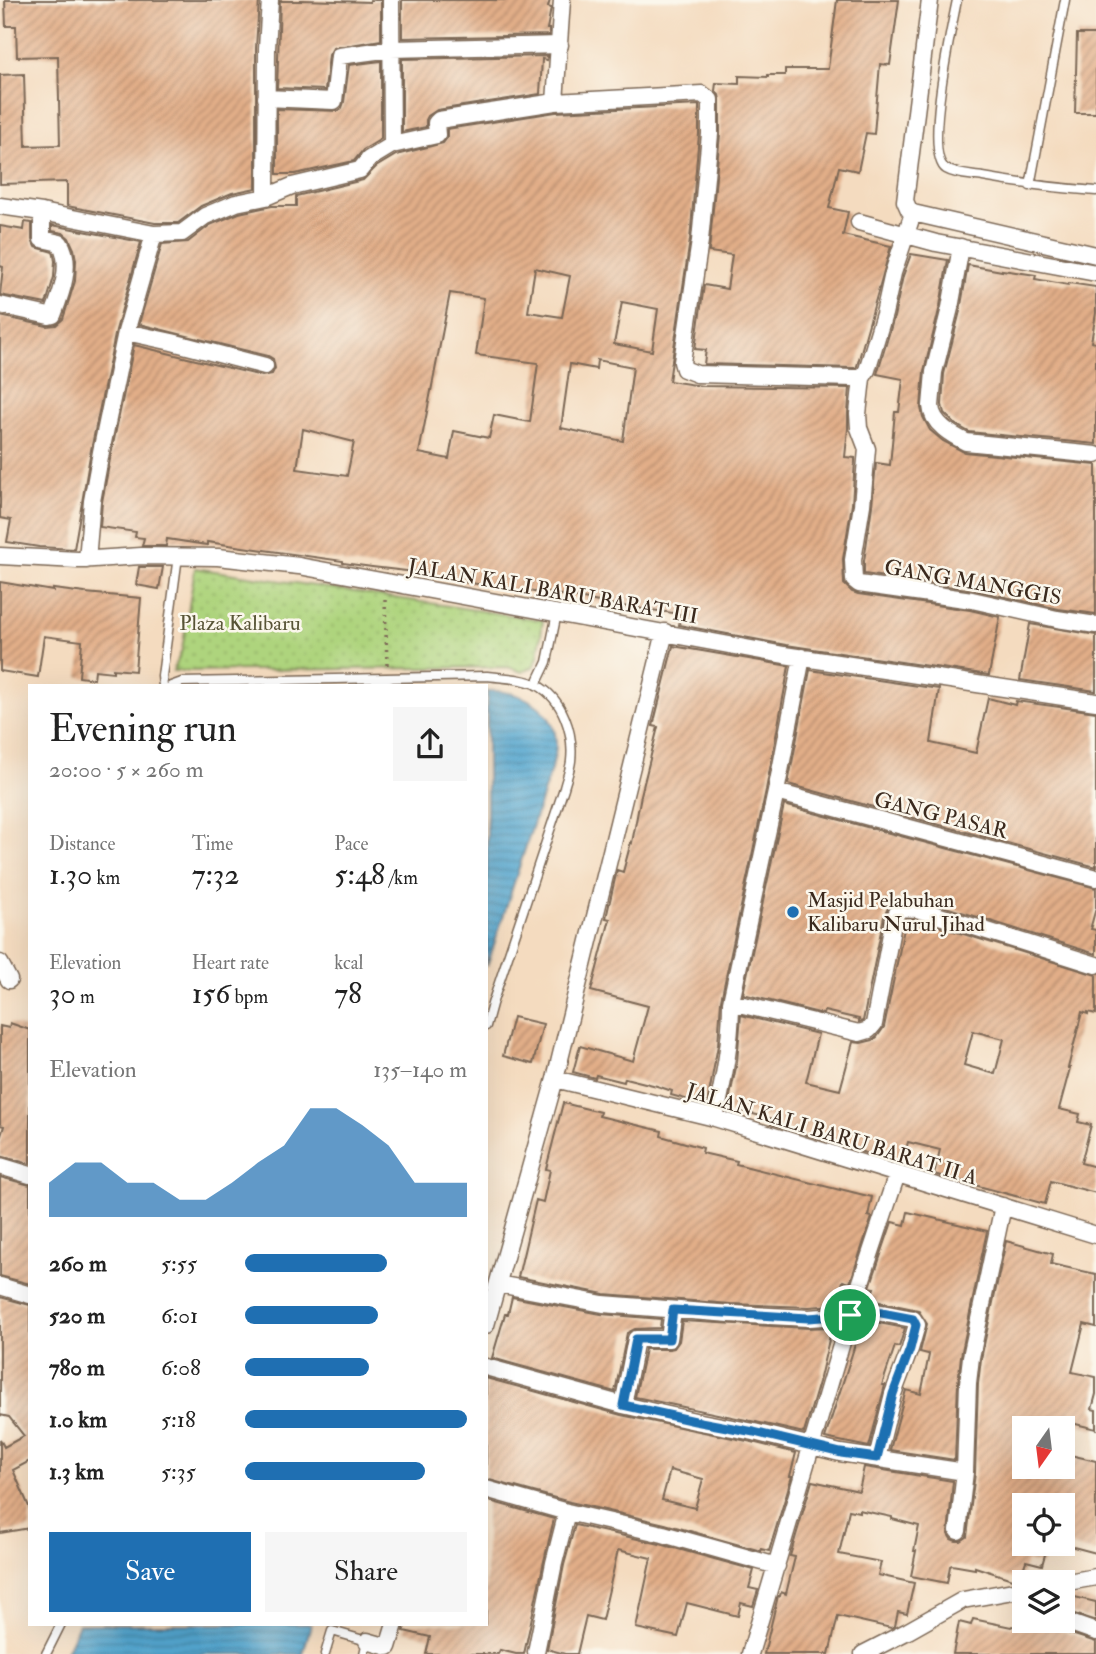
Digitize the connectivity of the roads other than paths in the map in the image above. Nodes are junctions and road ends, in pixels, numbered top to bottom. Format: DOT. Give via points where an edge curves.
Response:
graph roads {
  1 [pos="270,0"];
  2 [pos="391,0"];
  3 [pos="562,0"];
  4 [pos="930,0"];
  5 [pos="957,0"];
  6 [pos="1065,0"];
  7 [pos="560,45"];
  8 [pos="391,50"];
  9 [pos="266,98"];
  10 [pos="555,102"];
  11 [pos="393,145"];
  12 [pos="1030,186"];
  13 [pos="1096,191"];
  14 [pos="266,197"];
  15 [pos="0,206"];
  16 [pos="43,212"];
  17 [pos="914,214"];
  18 [pos="859,222"];
  19 [pos="154,234"];
  20 [pos="905,235"];
  21 [pos="961,247"];
  22 [pos="1096,254"];
  23 [pos="1096,273"];
  24 [pos="0,304"];
  25 [pos="126,332"];
  26 [pos="265,366"];
  27 [pos="862,377"];
  28 [pos="1096,455"];
  29 [pos="0,556"];
  30 [pos="178,556"];
  31 [pos="87,560"];
  32 [pos="557,612"];
  33 [pos="1096,625"];
  34 [pos="665,632"];
  35 [pos="802,657"];
  36 [pos="163,684"];
  37 [pos="176,684"];
  38 [pos="536,685"];
  39 [pos="1096,702"];
  40 [pos="776,792"];
  41 [pos="1096,878"];
  42 [pos="0,963"];
  43 [pos="1096,965"];
  44 [pos="9,980"];
  45 [pos="731,1002"];
  46 [pos="488,1019"];
  47 [pos="555,1079"];
  48 [pos="715,1118"];
  49 [pos="0,1166"];
  50 [pos="28,1174"];
  51 [pos="897,1174"];
  52 [pos="1003,1206"];
  53 [pos="1096,1235"];
  54 [pos="498,1284"];
  55 [pos="0,1286"];
  56 [pos="28,1294"];
  57 [pos="673,1310"];
  58 [pos="850,1315"];
  59 [pos="488,1318"];
  60 [pos="488,1368"];
  61 [pos="623,1405"];
  62 [pos="813,1446"];
  63 [pos="877,1458"];
  64 [pos="965,1472"];
  65 [pos="488,1490"];
  66 [pos="567,1512"];
  67 [pos="958,1531"];
  68 [pos="777,1566"];
  69 [pos="1096,1577"];
  70 [pos="1075,1581"];
  71 [pos="1012,1591"];
  72 [pos="1075,1625"];
  73 [pos="60,1626"];
  74 [pos="395,1626"];
  75 [pos="333,1628"];
  76 [pos="1096,1632"];
  77 [pos="365,1648"];
  78 [pos="536,1652"];
  79 [pos="46,1654"];
  80 [pos="326,1654"];
  81 [pos="750,1654"];
  82 [pos="863,1654"];
  1 -- 9 [label="street"];
  2 -- 8 [label="street"];
  3 -- 7 [label="street"];
  4 -- 17 [label="street" via="905,201"];
  5 -- 12 [label="lane" via="938,107 940,162 963,174"];
  6 -- 12 [label="lane"];
  7 -- 8 [label="street"];
  7 -- 10 [label="street"];
  8 -- 9 [label="street" via="339,56 334,101"];
  8 -- 11 [label="street"];
  9 -- 14 [label="street"];
  10 -- 11 [label="street" via="439,120 435,136"];
  10 -- 27 [label="street" via="702,94 710,100 703,213 684,369 697,374"];
  11 -- 14 [label="street" via="360,170"];
  12 -- 13 [label="lane"];
  14 -- 19 [label="street" via="205,216 182,233"];
  15 -- 16 [label="street"];
  16 -- 19 [label="street"];
  16 -- 24 [label="street" via="42,239 60,243 65,257 53,315"];
  17 -- 20 [label="street"];
  17 -- 22 [label="street"];
  18 -- 20 [label="street"];
  19 -- 25 [label="street"];
  20 -- 21 [label="street"];
  20 -- 27 [label="street"];
  21 -- 23 [label="street"];
  21 -- 28 [label="street" via="934,372 934,416 966,442"];
  25 -- 26 [label="street"];
  25 -- 31 [label="street" via="92,501"];
  27 -- 33 [label="street, GANG MANGGIS" via="858,414 867,449 854,580"];
  29 -- 31 [label="street, JALAN KALI BARU BARAT III"];
  30 -- 31 [label="street, JALAN KALI BARU BARAT III"];
  30 -- 32 [label="street, JALAN KALI BARU BARAT III" via="299,566"];
  30 -- 36 [label="lane"];
  32 -- 34 [label="street, JALAN KALI BARU BARAT III"];
  32 -- 38 [label="lane" via="547,662"];
  34 -- 35 [label="street, JALAN KALI BARU BARAT III"];
  34 -- 47 [label="street"];
  35 -- 39 [label="street, JALAN KALI BARU BARAT III"];
  35 -- 40 [label="street"];
  37 -- 38 [label="lane" via="487,676"];
  38 -- 46 [label="lane" via="556,701 570,731 571,761"];
  40 -- 41 [label="street, GANG PASAR"];
  40 -- 45 [label="street"];
  42 -- 44 [label="street"];
  43 -- 45 [label="street" via="917,909 900,908 869,1030 859,1033"];
  45 -- 48 [label="street" via="728,1056"];
  47 -- 48 [label="street, JALAN KALI BARU BARAT II A"];
  47 -- 54 [label="street"];
  48 -- 51 [label="street, JALAN KALI BARU BARAT II A"];
  49 -- 50 [label="street"];
  51 -- 52 [label="street, JALAN KALI BARU BARAT II A"];
  51 -- 58 [label="street"];
  52 -- 53 [label="street, JALAN KALI BARU BARAT II A"];
  52 -- 64 [label="street" via="971,1357"];
  54 -- 57 [label="street" via="603,1304"];
  54 -- 59 [label="street"];
  55 -- 56 [label="street"];
  57 -- 58 [label="street" via="808,1318"];
  57 -- 61 [label="street" via="669,1339 636,1339"];
  58 -- 62 [label="street"];
  58 -- 63 [label="street" via="866,1310 913,1319 916,1325"];
  60 -- 61 [label="street"];
  61 -- 62 [label="street"];
  62 -- 63 [label="street"];
  62 -- 68 [label="street"];
  63 -- 64 [label="street"];
  64 -- 67 [label="street"];
  65 -- 66 [label="street"];
  66 -- 68 [label="street"];
  66 -- 78 [label="street"];
  68 -- 81 [label="street"];
  69 -- 70 [label="street"];
  71 -- 82 [label="street" via="963,1600"];
  72 -- 76 [label="street"];
  73 -- 79 [label="lane"];
  74 -- 77 [label="street" via="388,1647"];
  75 -- 77 [label="lane"];
  75 -- 80 [label="lane"];
}
